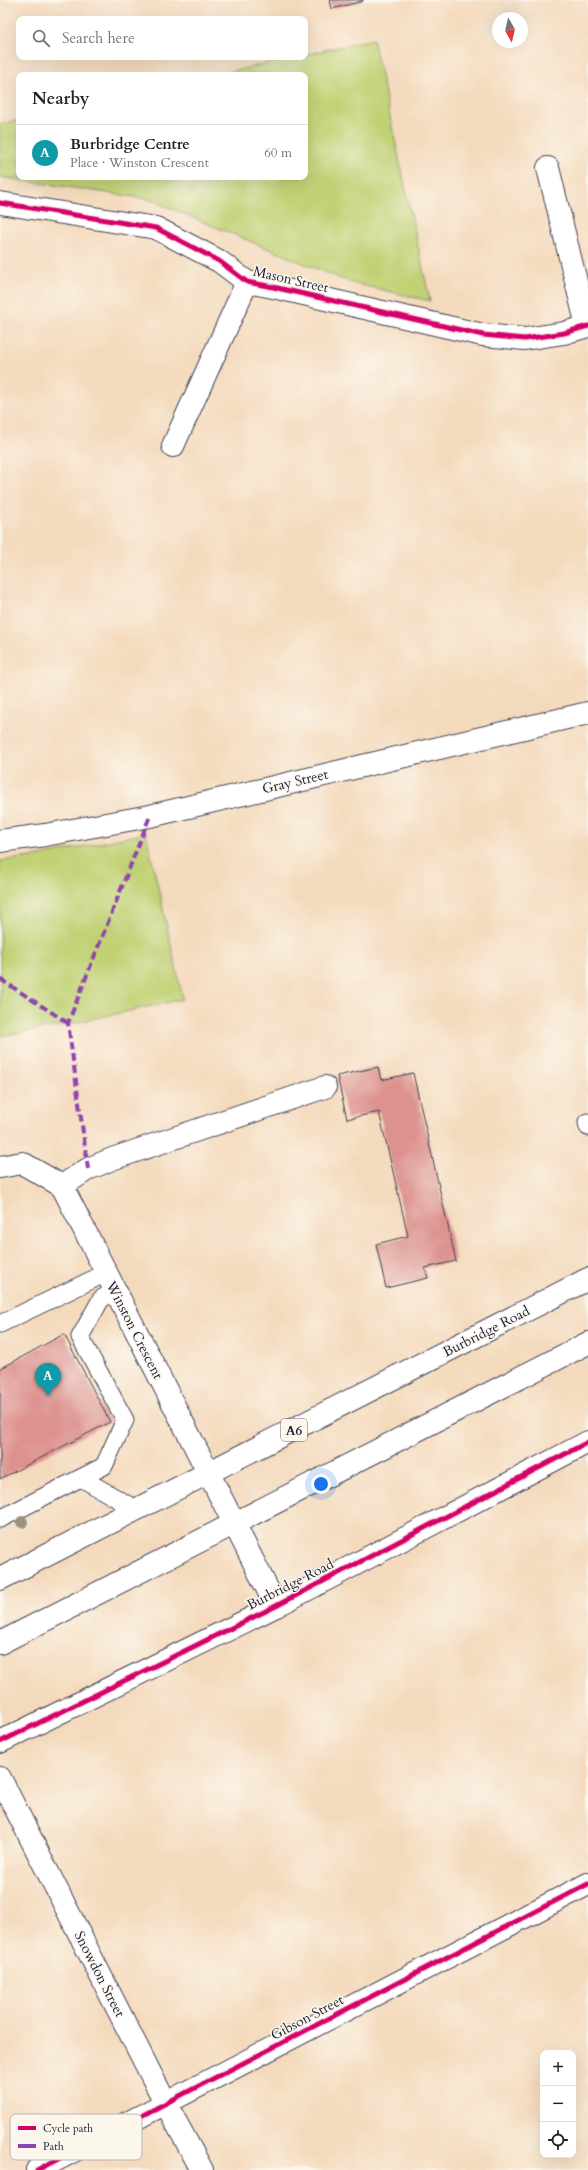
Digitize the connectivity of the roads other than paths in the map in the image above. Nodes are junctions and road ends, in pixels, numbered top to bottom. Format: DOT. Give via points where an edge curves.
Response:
graph roads {
  1 [pos="548,168"];
  2 [pos="0,203"];
  3 [pos="247,282"];
  4 [pos="588,326"];
  5 [pos="173,446"];
  6 [pos="588,713"];
  7 [pos="0,841"];
  8 [pos="325,1088"];
  9 [pos="0,1166"];
  10 [pos="62,1186"];
  11 [pos="588,1279"];
  12 [pos="111,1282"];
  13 [pos="0,1324"];
  14 [pos="588,1343"];
  15 [pos="588,1442"];
  16 [pos="209,1474"];
  17 [pos="81,1478"];
  18 [pos="137,1510"];
  19 [pos="0,1519"];
  20 [pos="234,1524"];
  21 [pos="0,1579"];
  22 [pos="276,1606"];
  23 [pos="0,1643"];
  24 [pos="0,1742"];
  25 [pos="0,1778"];
  26 [pos="588,1884"];
  27 [pos="166,2104"];
  28 [pos="142,2116"];
  29 [pos="57,2160"];
  30 [pos="37,2170"];
  31 [pos="202,2170"];
  1 -- 4 [label="street, Mason Street"];
  2 -- 3 [label="street, Mason Street" via="156,228 218,260"];
  3 -- 4 [label="street, Mason Street" via="483,336 525,339 564,333"];
  3 -- 5 [label="street, Mason Street"];
  6 -- 7 [label="street, Gray Street" via="150,816"];
  8 -- 10 [label="street" via="112,1159 88,1169"];
  9 -- 10 [label="street" via="22,1163"];
  10 -- 12 [label="street, Winston Crescent"];
  11 -- 16 [label="street, Burbridge Road / A6"];
  12 -- 13 [label="lane"];
  12 -- 16 [label="street, Winston Crescent"];
  12 -- 17 [label="lane" via="80,1337 125,1420 104,1466"];
  14 -- 20 [label="street"];
  15 -- 22 [label="street, Burbridge Road"];
  16 -- 18 [label="street, Burbridge Road / A6"];
  16 -- 20 [label="street, Winston Crescent"];
  17 -- 18 [label="lane"];
  17 -- 19 [label="lane"];
  18 -- 21 [label="street, Burbridge Road / A6"];
  20 -- 22 [label="street, Winston Crescent"];
  20 -- 23 [label="street"];
  22 -- 24 [label="street, Burbridge Road"];
  25 -- 27 [label="street, Snowdon Street"];
  26 -- 27 [label="street, Gibson Street"];
  27 -- 28 [label="street, Gibson Street"];
  27 -- 31 [label="street, Snowdon Street"];
  29 -- 30 [label="street, Gibson Street"];
}
